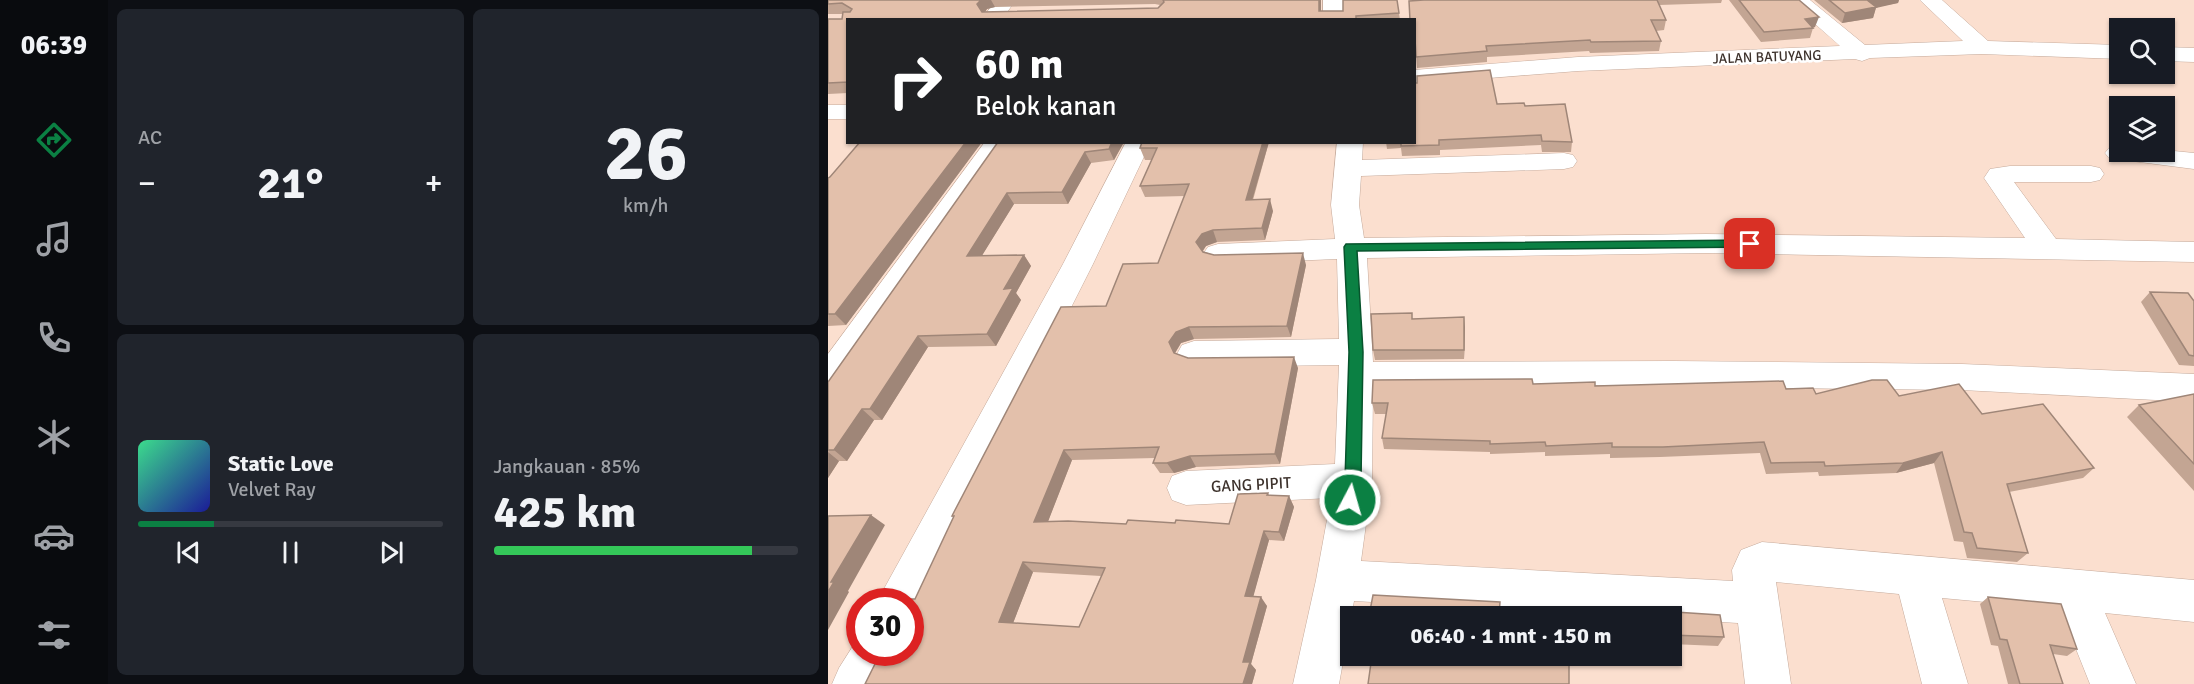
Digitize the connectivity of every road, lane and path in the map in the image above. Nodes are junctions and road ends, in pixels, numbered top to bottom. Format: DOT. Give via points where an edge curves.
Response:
graph roads {
  1 [pos="1333,0"];
  2 [pos="1798,0"];
  3 [pos="1930,0"];
  4 [pos="1000,8"];
  5 [pos="1020,16"];
  6 [pos="1333,18"];
  7 [pos="1976,42"];
  8 [pos="2109,51"];
  9 [pos="1862,54"];
  10 [pos="2175,54"];
  11 [pos="2194,55"];
  12 [pos="1416,77"];
  13 [pos="997,144"];
  14 [pos="1138,144"];
  15 [pos="1349,156"];
  16 [pos="2175,159"];
  17 [pos="1564,161"];
  18 [pos="2194,161"];
  19 [pos="2091,174"];
  20 [pos="1350,247"];
  21 [pos="2048,249"];
  22 [pos="2194,252"];
  23 [pos="1218,254"];
  24 [pos="1194,354"];
  25 [pos="1355,364"];
  26 [pos="828,380"];
  27 [pos="2194,388"];
  28 [pos="1353,480"];
  29 [pos="1186,488"];
  30 [pos="1915,576"];
  31 [pos="1337,580"];
  32 [pos="907,588"];
  33 [pos="2073,588"];
  34 [pos="2194,600"];
  35 [pos="1758,603"];
  36 [pos="865,666"];
  37 [pos="855,684"];
  38 [pos="1316,684"];
  39 [pos="1768,684"];
  40 [pos="1945,684"];
  41 [pos="2113,684"];
  1 -- 6 [label="street"];
  2 -- 9 [label="street"];
  3 -- 7 [label="street"];
  4 -- 5 [label="street"];
  7 -- 8 [label="street, JALAN BATUYANG"];
  7 -- 9 [label="street, JALAN BATUYANG"];
  9 -- 12 [label="street, JALAN BATUYANG" via="1578,64"];
  10 -- 11 [label="street"];
  13 -- 26 [label="street"];
  14 -- 32 [label="street"];
  15 -- 17 [label="street"];
  15 -- 20 [label="street" via="1345,205"];
  16 -- 18 [label="street"];
  19 -- 21 [label="street" via="2010,174 1997,178"];
  20 -- 21 [label="street" via="1797,244"];
  20 -- 23 [label="street"];
  20 -- 25 [label="street"];
  21 -- 22 [label="street"];
  24 -- 25 [label="street"];
  25 -- 27 [label="street" via="1674,374 1962,376"];
  25 -- 28 [label="street"];
  28 -- 29 [label="street, GANG PIPIT"];
  28 -- 31 [label="street"];
  30 -- 33 [label="street"];
  30 -- 35 [label="street" via="1762,561 1753,570"];
  30 -- 40 [label="street"];
  31 -- 35 [label="street"];
  31 -- 38 [label="street"];
  33 -- 34 [label="street"];
  33 -- 41 [label="street"];
  35 -- 39 [label="street"];
  36 -- 37 [label="street"];
}
